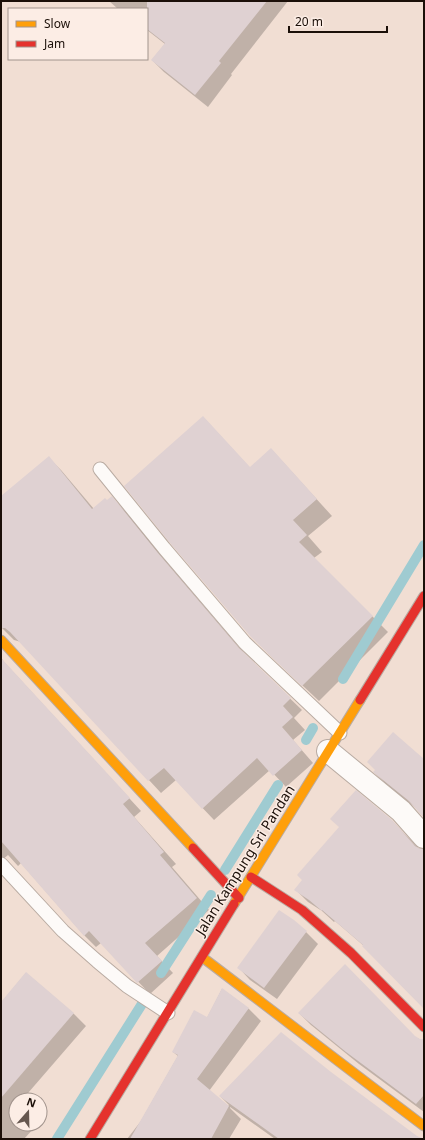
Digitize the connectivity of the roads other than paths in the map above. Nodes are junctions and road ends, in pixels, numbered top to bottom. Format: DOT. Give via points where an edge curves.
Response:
graph roads {
  1 [pos="100,469"];
  2 [pos="424,596"];
  3 [pos="1,640"];
  4 [pos="340,733"];
  5 [pos="328,751"];
  6 [pos="424,837"];
  7 [pos="1,864"];
  8 [pos="251,877"];
  9 [pos="239,898"];
  10 [pos="202,956"];
  11 [pos="168,1013"];
  12 [pos="424,1027"];
  13 [pos="424,1126"];
  14 [pos="90,1139"];
  1 -- 4 [label="lane" via="245,643"];
  2 -- 4 [label="street, Jalan Kampung Sri Pandan"];
  3 -- 9 [label="street"];
  4 -- 5 [label="street, Jalan Kampung Sri Pandan"];
  5 -- 6 [label="street" via="401,811"];
  5 -- 8 [label="street, Jalan Kampung Sri Pandan"];
  7 -- 11 [label="lane" via="63,931 127,986"];
  8 -- 9 [label="street, Jalan Kampung Sri Pandan"];
  8 -- 12 [label="street" via="302,910 351,953"];
  9 -- 10 [label="street, Jalan Kampung Sri Pandan"];
  10 -- 11 [label="street, Jalan Kampung Sri Pandan"];
  10 -- 13 [label="street"];
  11 -- 14 [label="street, Jalan Kampung Sri Pandan"];
}
